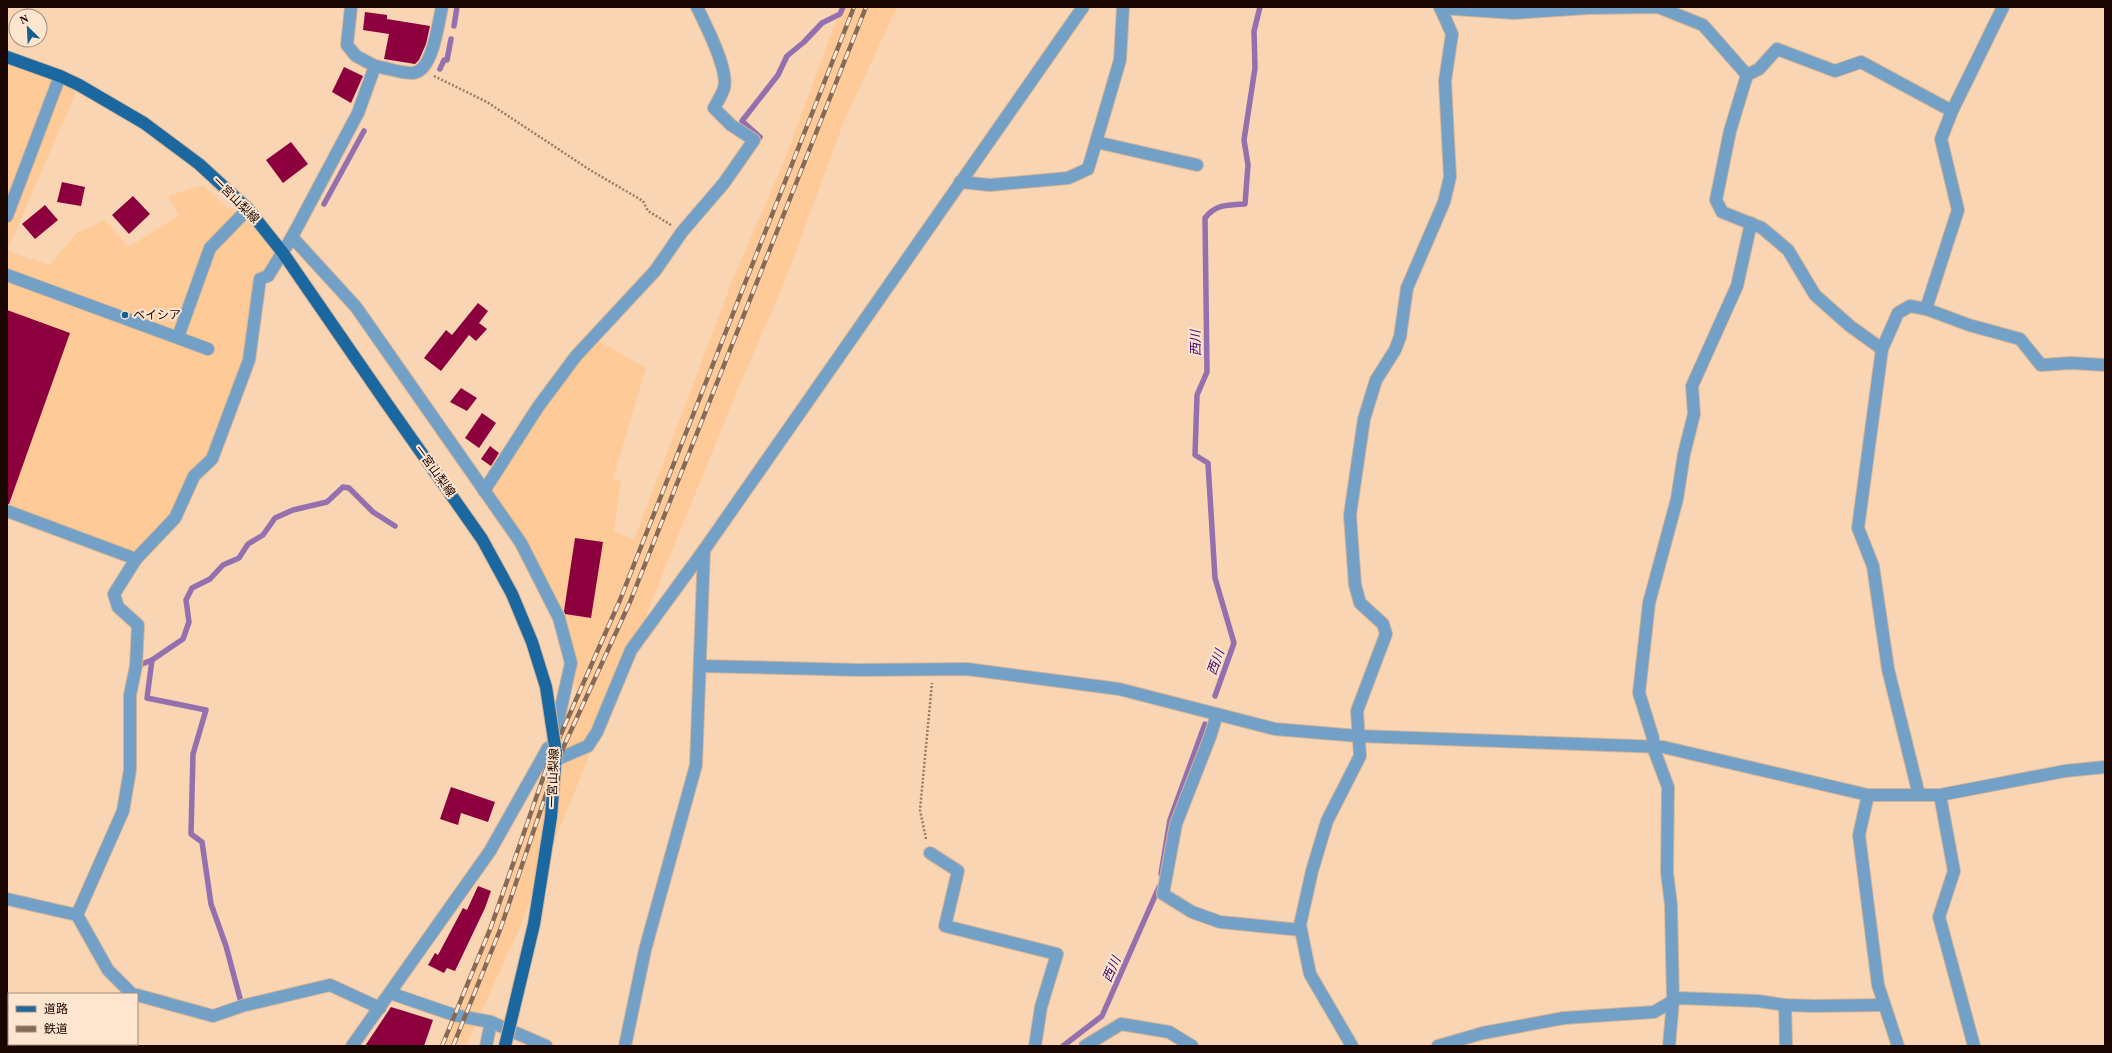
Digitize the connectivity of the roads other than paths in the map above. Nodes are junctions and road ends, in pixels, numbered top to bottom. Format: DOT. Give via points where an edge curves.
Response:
graph roads {
  1 [pos="351,7"];
  2 [pos="442,7"];
  3 [pos="697,7"];
  4 [pos="1083,7"];
  5 [pos="1123,7"];
  6 [pos="1440,7"];
  7 [pos="2003,7"];
  8 [pos="1588,8"];
  9 [pos="7,57"];
  10 [pos="376,66"];
  11 [pos="1747,75"];
  12 [pos="60,76"];
  13 [pos="1952,111"];
  14 [pos="1096,142"];
  15 [pos="1197,165"];
  16 [pos="960,182"];
  17 [pos="248,209"];
  18 [pos="7,216"];
  19 [pos="1751,223"];
  20 [pos="292,237"];
  21 [pos="283,253"];
  22 [pos="7,275"];
  23 [pos="1926,309"];
  24 [pos="178,337"];
  25 [pos="208,348"];
  26 [pos="1882,349"];
  27 [pos="2105,365"];
  28 [pos="484,491"];
  29 [pos="7,511"];
  30 [pos="704,550"];
  31 [pos="136,559"];
  32 [pos="700,666"];
  33 [pos="1216,714"];
  34 [pos="1358,736"];
  35 [pos="552,741"];
  36 [pos="1653,747"];
  37 [pos="2105,767"];
  38 [pos="1919,794"];
  39 [pos="1868,795"];
  40 [pos="1940,795"];
  41 [pos="930,853"];
  42 [pos="7,899"];
  43 [pos="77,915"];
  44 [pos="1301,930"];
  45 [pos="130,993"];
  46 [pos="390,993"];
  47 [pos="138,995"];
  48 [pos="1672,1001"];
  49 [pos="1785,1005"];
  50 [pos="1884,1005"];
  51 [pos="380,1008"];
  52 [pos="491,1022"];
  53 [pos="352,1046"];
  54 [pos="486,1046"];
  55 [pos="505,1046"];
  56 [pos="546,1046"];
  57 [pos="625,1046"];
  58 [pos="1035,1046"];
  59 [pos="1085,1046"];
  60 [pos="1192,1046"];
  61 [pos="1352,1046"];
  62 [pos="1438,1046"];
  63 [pos="1669,1046"];
  64 [pos="1786,1046"];
  65 [pos="1898,1046"];
  66 [pos="1972,1046"];
  1 -- 10 [label="street" via="347,45 356,56"];
  2 -- 10 [label="street" via="431,56 421,70 412,73"];
  3 -- 28 [label="street" via="712,36 724,79 724,88 714,108 731,125 754,140 655,271 576,356 538,407"];
  4 -- 16 [label="street"];
  5 -- 14 [label="street" via="1120,60"];
  6 -- 8 [label="street" via="1514,13"];
  6 -- 34 [label="street" via="1452,34 1445,81 1450,177 1444,202 1407,288 1400,336 1395,350 1376,380 1366,413 1350,515 1355,585 1360,603 1383,624 1386,634 1357,711"];
  7 -- 13 [label="street"];
  8 -- 11 [label="street" via="1658,8 1703,25"];
  9 -- 12 [label="main road, 一宮山梨線"];
  10 -- 20 [label="street" via="358,113"];
  11 -- 13 [label="street" via="1759,69 1777,49 1835,71 1861,62"];
  11 -- 19 [label="street" via="1730,131 1716,200 1722,212"];
  12 -- 17 [label="main road, 一宮山梨線" via="144,123 199,164"];
  12 -- 18 [label="street"];
  13 -- 23 [label="street" via="1941,139 1958,210"];
  14 -- 15 [label="street"];
  14 -- 16 [label="street" via="1088,169 1068,178 990,185"];
  16 -- 30 [label="street"];
  17 -- 21 [label="main road, 一宮山梨線"];
  17 -- 24 [label="street" via="210,248"];
  19 -- 26 [label="street" via="1762,228 1788,250 1815,295 1850,326"];
  19 -- 36 [label="street" via="1737,286 1692,386 1694,414 1677,499 1649,603 1639,693 1653,738"];
  20 -- 21 [label="street"];
  20 -- 28 [label="street" via="356,307"];
  21 -- 31 [label="street" via="268,276 260,280 249,360 212,459 194,476 175,518"];
  21 -- 55 [label="main road, 一宮山梨線, bridge" via="482,539 512,594 532,642 546,687 556,753 551,817 534,924"];
  22 -- 24 [label="street"];
  23 -- 26 [label="street" via="1910,306 1898,313"];
  23 -- 27 [label="street" via="1969,325 2020,339 2041,365"];
  24 -- 25 [label="street"];
  26 -- 38 [label="street" via="1858,528 1873,566 1888,669"];
  28 -- 35 [label="street" via="521,543 559,618 571,663"];
  29 -- 31 [label="street"];
  30 -- 32 [label="street"];
  30 -- 35 [label="street" via="631,650 597,732 588,746 549,761"];
  31 -- 43 [label="street" via="114,594 118,608 138,625 136,666 130,695 130,770 122,811"];
  32 -- 33 [label="street" via="860,670 967,669 1120,689"];
  32 -- 57 [label="street" via="696,765 645,950"];
  33 -- 34 [label="street" via="1275,729"];
  33 -- 44 [label="street" via="1210,737 1176,824 1163,894 1192,912 1220,922"];
  34 -- 36 [label="street"];
  34 -- 44 [label="street" via="1360,756 1327,822 1312,871"];
  35 -- 46 [label="street" via="490,851"];
  36 -- 39 [label="street"];
  36 -- 48 [label="street" via="1668,787 1667,872 1671,905"];
  37 -- 40 [label="street" via="2065,771"];
  38 -- 39 [label="street"];
  38 -- 40 [label="street"];
  39 -- 50 [label="street" via="1858,835 1878,985"];
  40 -- 66 [label="street" via="1954,871 1939,918"];
  41 -- 58 [label="street" via="958,871 945,926 1057,954 1041,1007"];
  42 -- 43 [label="street"];
  43 -- 45 [label="street" via="108,970"];
  44 -- 61 [label="street" via="1310,974"];
  46 -- 51 [label="street"];
  46 -- 52 [label="street" via="454,1015"];
  47 -- 51 [label="street" via="213,1016 242,1006 330,985"];
  48 -- 49 [label="street" via="1678,998 1758,1001"];
  48 -- 62 [label="street" via="1654,1012 1564,1018 1483,1033"];
  48 -- 63 [label="street"];
  49 -- 50 [label="street"];
  49 -- 64 [label="street"];
  50 -- 65 [label="street"];
  51 -- 53 [label="street"];
  52 -- 54 [label="street"];
  52 -- 56 [label="street"];
  59 -- 60 [label="street" via="1121,1024 1169,1032"];
}
